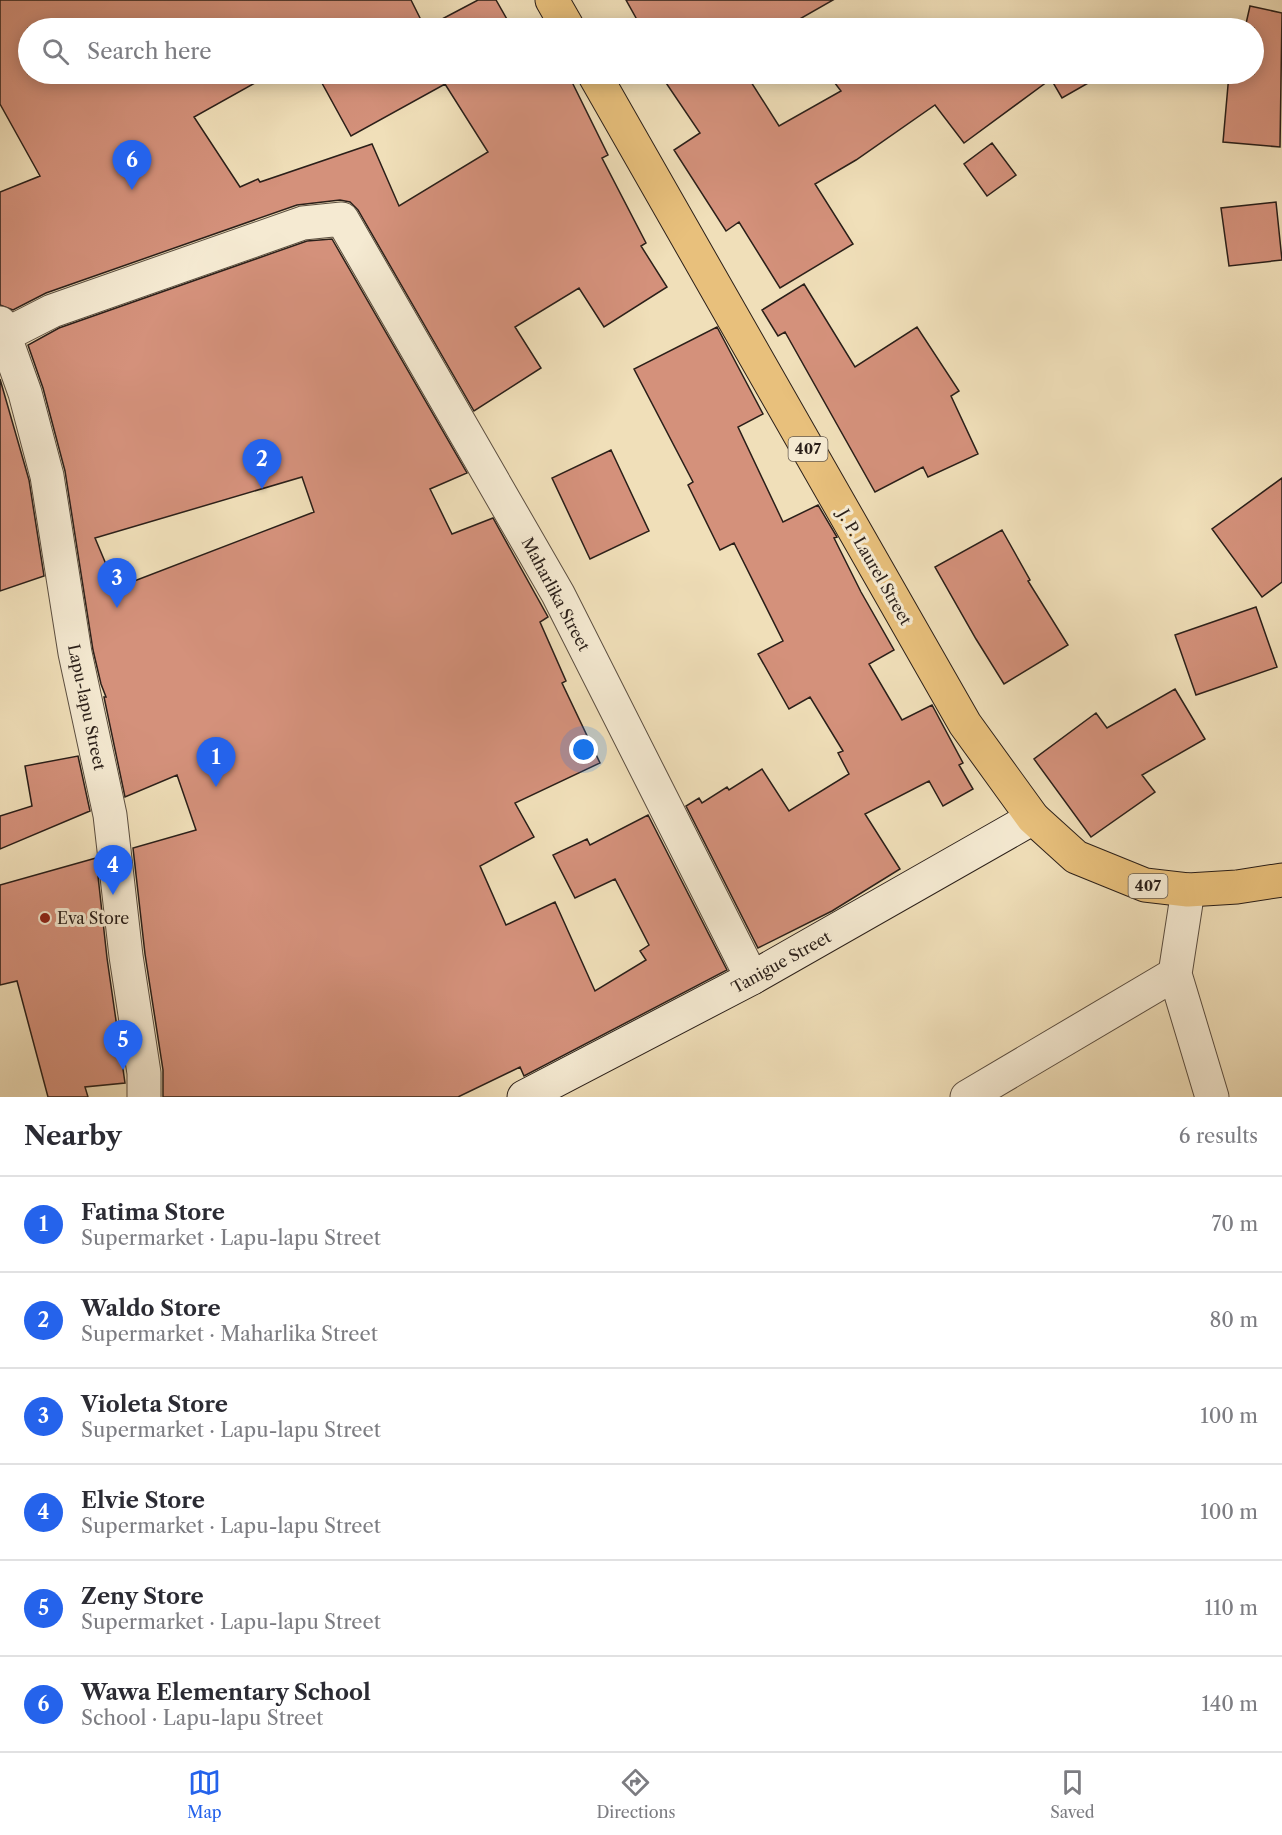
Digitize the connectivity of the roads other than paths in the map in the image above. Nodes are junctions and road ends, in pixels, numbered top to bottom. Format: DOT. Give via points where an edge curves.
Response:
graph roads {
  1 [pos="552,0"];
  2 [pos="562,18"];
  3 [pos="600,84"];
  4 [pos="2,329"];
  5 [pos="1033,819"];
  6 [pos="1282,880"];
  7 [pos="1188,890"];
  8 [pos="1175,974"];
  9 [pos="752,978"];
  10 [pos="982,1093"];
  11 [pos="144,1097"];
  12 [pos="524,1097"];
  13 [pos="1212,1097"];
  1 -- 2 [label="main road"];
  3 -- 5 [label="main road, J. P. Laurel Street / 407" via="965,724"];
  4 -- 9 [label="street, Maharlika Street" via="292,226 342,219 558,594"];
  4 -- 11 [label="street, Lapu-lapu Street" via="25,393 47,476 75,654 110,815"];
  5 -- 7 [label="main road, J. P. Laurel Street / 407" via="1076,857 1145,885"];
  5 -- 9 [label="street, Tanigue Street"];
  6 -- 7 [label="main road, J. P. Laurel Street / 407"];
  7 -- 8 [label="street"];
  8 -- 10 [label="street"];
  8 -- 13 [label="street"];
  9 -- 12 [label="street, Tanigue Street"];
}
